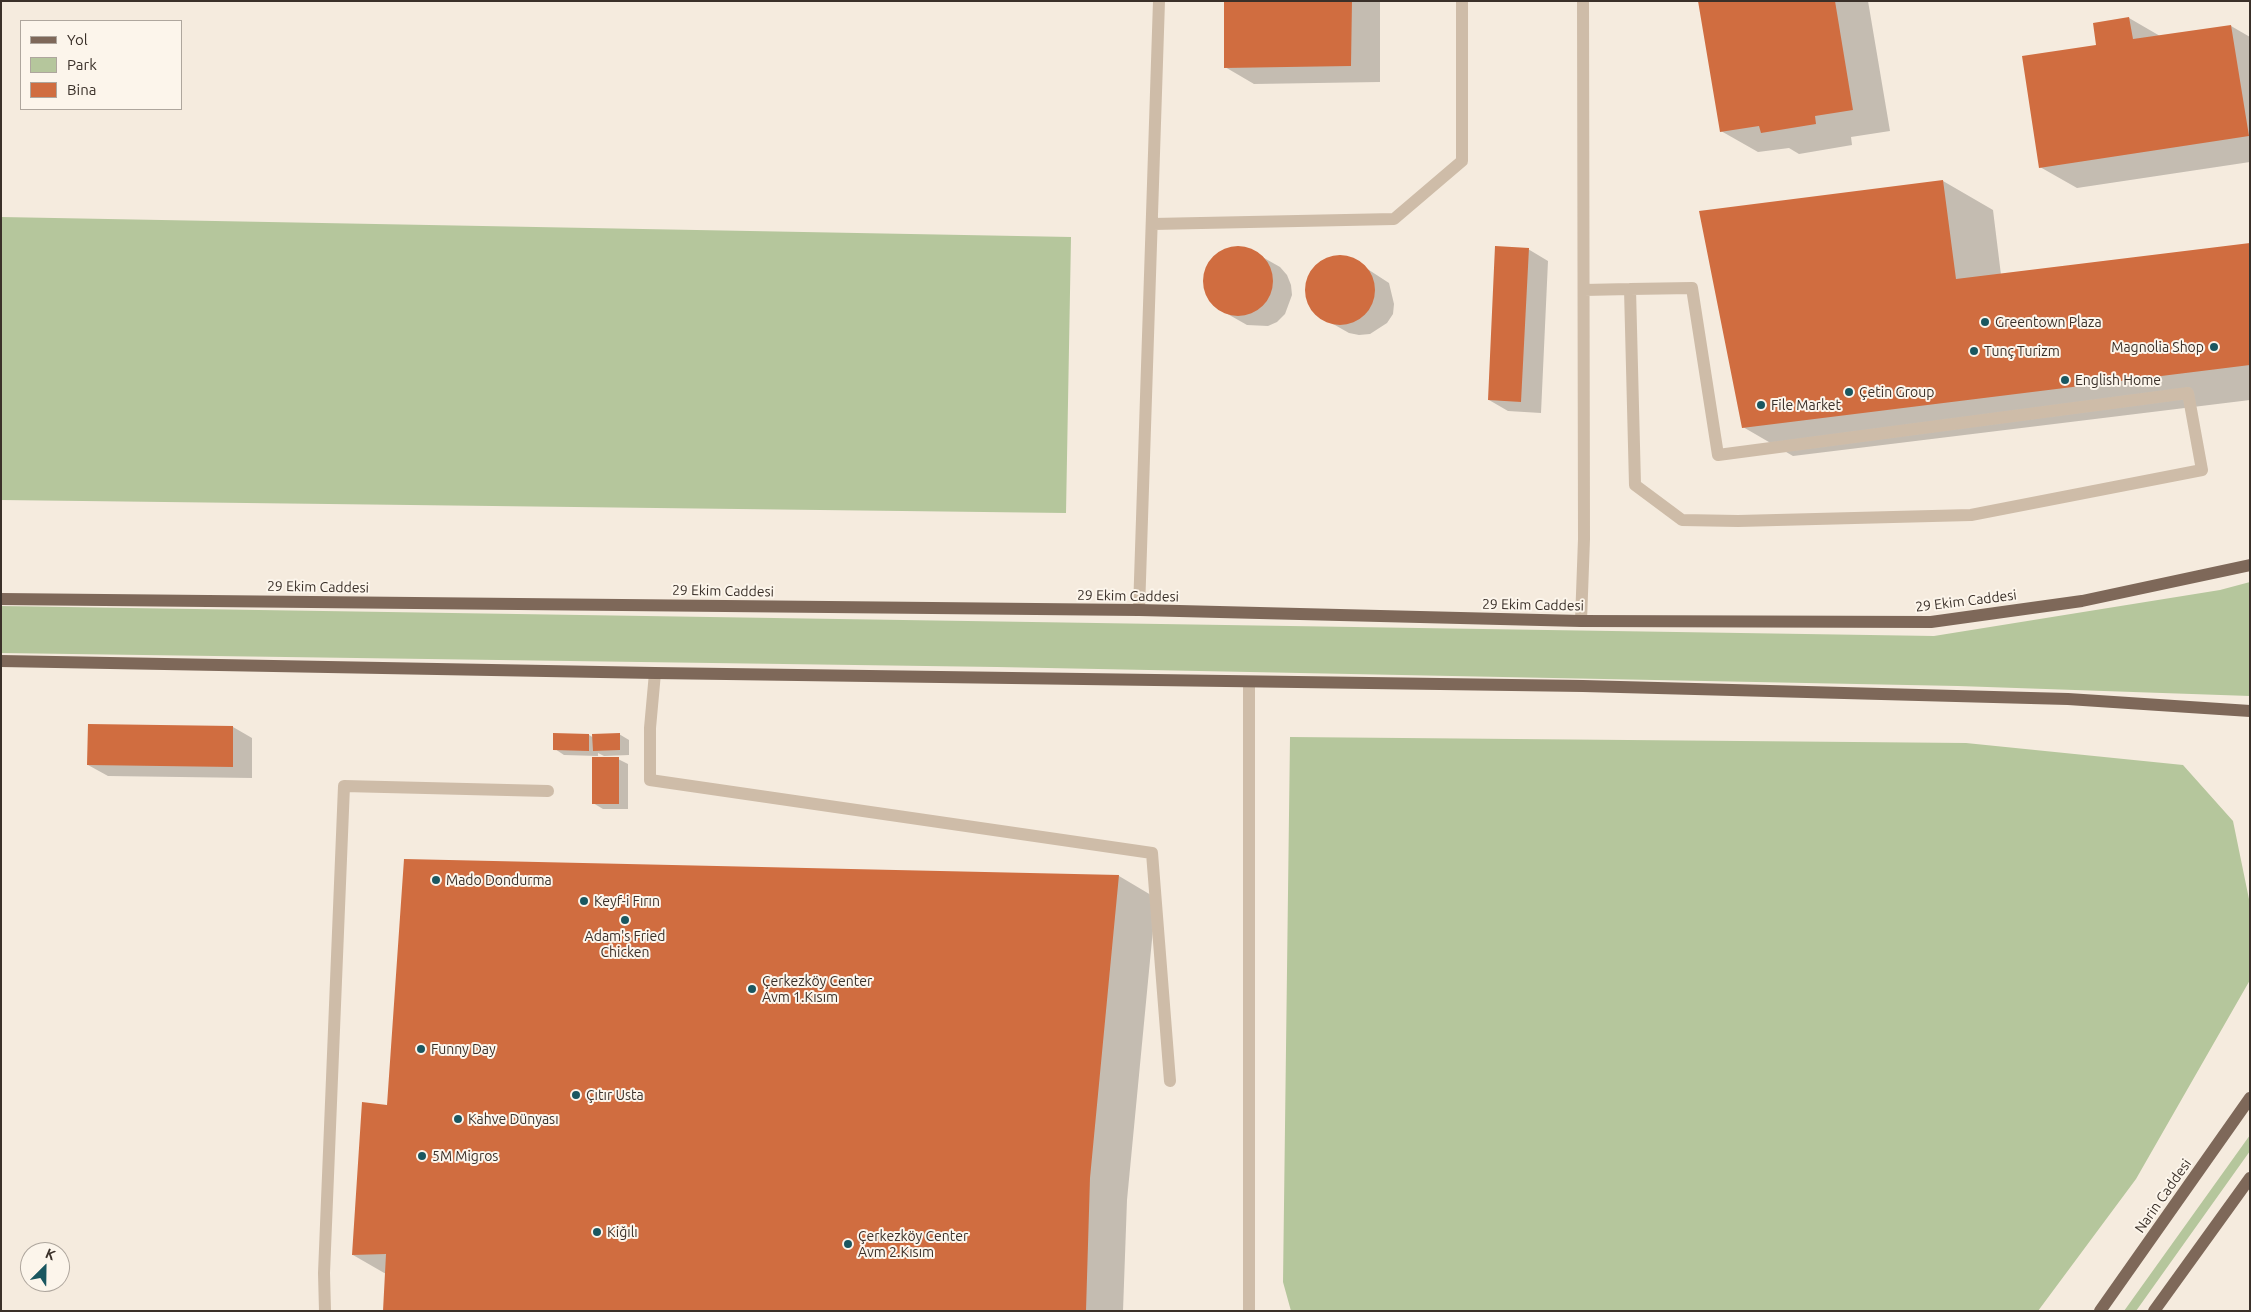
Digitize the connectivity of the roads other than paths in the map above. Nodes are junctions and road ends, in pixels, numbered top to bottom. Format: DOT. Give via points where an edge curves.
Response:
graph roads {
  1 [pos="1160,1"];
  2 [pos="1462,1"];
  3 [pos="1583,1"];
  4 [pos="1153,224"];
  5 [pos="1630,289"];
  6 [pos="1584,290"];
  7 [pos="2250,565"];
  8 [pos="1,598"];
  9 [pos="1139,610"];
  10 [pos="1581,621"];
  11 [pos="1,661"];
  12 [pos="655,673"];
  13 [pos="1249,682"];
  14 [pos="2250,711"];
  15 [pos="548,791"];
  16 [pos="1170,1081"];
  17 [pos="2250,1098"];
  18 [pos="2250,1178"];
  19 [pos="325,1311"];
  20 [pos="1249,1311"];
  21 [pos="2100,1311"];
  22 [pos="2154,1311"];
  1 -- 4 [label="street"];
  2 -- 4 [label="street" via="1462,161 1394,219"];
  3 -- 6 [label="street"];
  4 -- 9 [label="street"];
  5 -- 5 [label="street" via="1692,288 1718,454 2188,392 2202,470 1971,516 1682,520 1635,485"];
  5 -- 6 [label="street"];
  6 -- 10 [label="street"];
  7 -- 10 [label="main road, 29 Ekim Caddesi" via="2082,601 1931,622"];
  8 -- 9 [label="main road, 29 Ekim Caddesi"];
  9 -- 10 [label="main road, 29 Ekim Caddesi"];
  11 -- 12 [label="main road"];
  12 -- 13 [label="main road"];
  12 -- 16 [label="street" via="650,780 1152,853"];
  13 -- 14 [label="main road" via="1583,686 2068,699"];
  13 -- 20 [label="street"];
  15 -- 19 [label="street" via="344,786"];
  17 -- 21 [label="main road, Narin Caddesi"];
  18 -- 22 [label="main road"];
}
